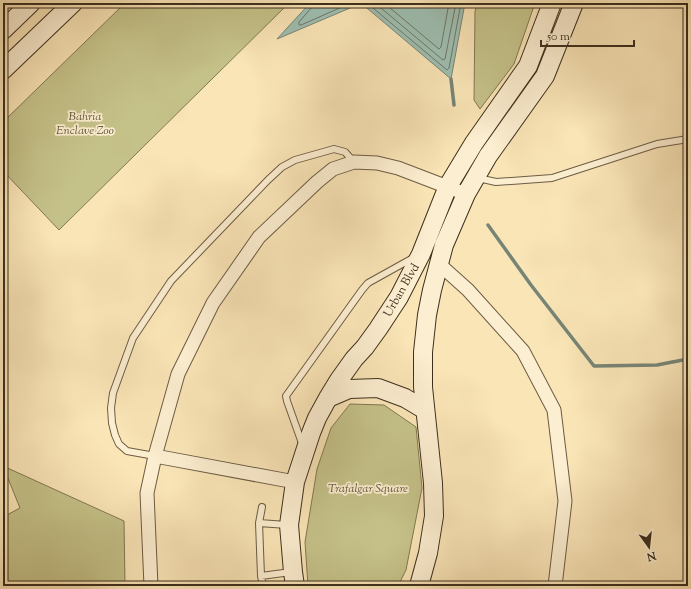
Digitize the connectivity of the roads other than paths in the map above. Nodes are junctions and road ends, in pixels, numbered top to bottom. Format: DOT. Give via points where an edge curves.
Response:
graph roads {
  1 [pos="31,3"];
  2 [pos="73,3"];
  3 [pos="552,3"];
  4 [pos="574,3"];
  5 [pos="3,30"];
  6 [pos="3,70"];
  7 [pos="688,139"];
  8 [pos="354,162"];
  9 [pos="476,177"];
  10 [pos="448,186"];
  11 [pos="466,194"];
  12 [pos="421,254"];
  13 [pos="438,264"];
  14 [pos="328,398"];
  15 [pos="425,410"];
  16 [pos="305,452"];
  17 [pos="155,456"];
  18 [pos="295,482"];
  19 [pos="262,507"];
  20 [pos="259,524"];
  21 [pos="289,525"];
  22 [pos="261,576"];
  23 [pos="294,579"];
  24 [pos="151,586"];
  25 [pos="263,586"];
  26 [pos="419,586"];
  27 [pos="555,586"];
  1 -- 5 [label="street"];
  2 -- 6 [label="street"];
  3 -- 10 [label="street, Urban Blvd" via="528,66 474,143"];
  4 -- 9 [label="street, Urban Blvd" via="546,76 488,156"];
  7 -- 9 [label="lane" via="657,144 552,178 496,182"];
  8 -- 10 [label="street" via="377,163 398,168"];
  8 -- 17 [label="street" via="334,169 317,182 259,237 213,303 178,374"];
  8 -- 17 [label="lane" via="345,152 334,149 295,160 282,167 171,281 134,338 113,393 111,408 112,423 119,444 127,451"];
  9 -- 11 [label="street, Urban Blvd"];
  10 -- 11 [label="street"];
  10 -- 12 [label="street, Urban Blvd"];
  11 -- 13 [label="street, Urban Blvd"];
  12 -- 14 [label="street, Urban Blvd" via="399,297"];
  12 -- 16 [label="lane" via="362,290 286,396"];
  13 -- 15 [label="street, Urban Blvd" via="426,322 423,352"];
  13 -- 27 [label="street" via="468,290 523,351 554,410 565,501"];
  14 -- 15 [label="street" via="349,389 378,388 406,398"];
  14 -- 16 [label="street, Urban Blvd" via="317,418"];
  15 -- 26 [label="street, Urban Blvd" via="434,516"];
  16 -- 18 [label="street, Urban Blvd"];
  17 -- 18 [label="street"];
  17 -- 24 [label="street" via="147,493"];
  18 -- 21 [label="street, Urban Blvd"];
  19 -- 20 [label="lane"];
  20 -- 21 [label="lane"];
  20 -- 22 [label="lane"];
  21 -- 23 [label="street, Urban Blvd"];
  22 -- 23 [label="lane"];
  22 -- 25 [label="lane"];
}
